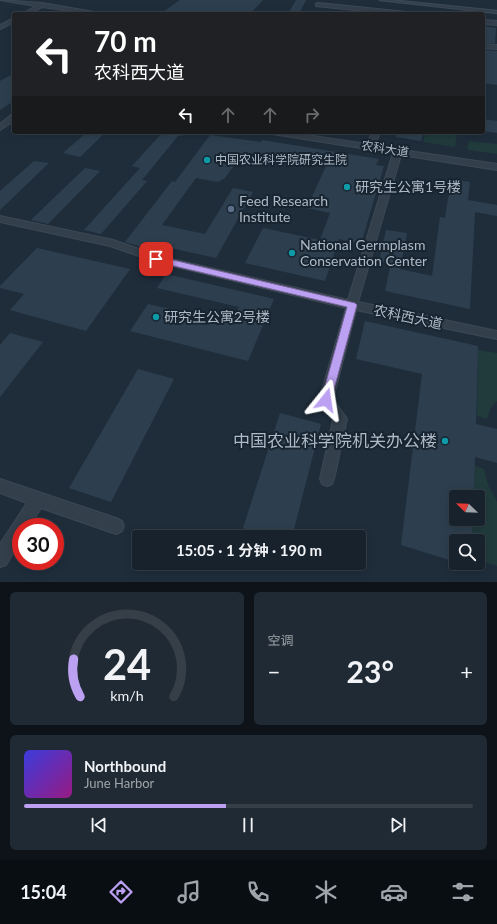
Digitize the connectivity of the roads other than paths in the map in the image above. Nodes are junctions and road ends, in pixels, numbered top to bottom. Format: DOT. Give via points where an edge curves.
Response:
graph roads {
  1 [pos="2,0"];
  2 [pos="381,0"];
  3 [pos="42,5"];
  4 [pos="318,5"];
  5 [pos="29,12"];
  6 [pos="89,12"];
  7 [pos="387,12"];
  8 [pos="497,12"];
  9 [pos="12,21"];
  10 [pos="485,22"];
  11 [pos="497,23"];
  12 [pos="0,27"];
  13 [pos="485,46"];
  14 [pos="497,48"];
  15 [pos="12,119"];
  16 [pos="0,128"];
  17 [pos="285,134"];
  18 [pos="375,134"];
  19 [pos="370,147"];
  20 [pos="398,151"];
  21 [pos="497,168"];
  22 [pos="0,219"];
  23 [pos="352,305"];
  24 [pos="497,335"];
  25 [pos="327,479"];
  26 [pos="0,486"];
  27 [pos="38,499"];
  28 [pos="116,526"];
  29 [pos="0,559"];
  1 -- 3 [label="street"];
  2 -- 8 [label="lane"];
  3 -- 5 [label="street"];
  3 -- 6 [label="street"];
  4 -- 7 [label="street"];
  9 -- 12 [label="street"];
  10 -- 11 [label="street"];
  13 -- 14 [label="street"];
  15 -- 16 [label="street"];
  17 -- 19 [label="street, 农科大道"];
  18 -- 19 [label="street"];
  19 -- 20 [label="street, 农科大道"];
  20 -- 21 [label="street, 农科大道"];
  20 -- 23 [label="street"];
  22 -- 23 [label="street, 农科西大道" via="113,243 156,259"];
  23 -- 24 [label="street, 农科西大道"];
  23 -- 25 [label="street" via="326,400 340,419"];
  26 -- 27 [label="street"];
  27 -- 28 [label="street"];
  27 -- 29 [label="street"];
}
